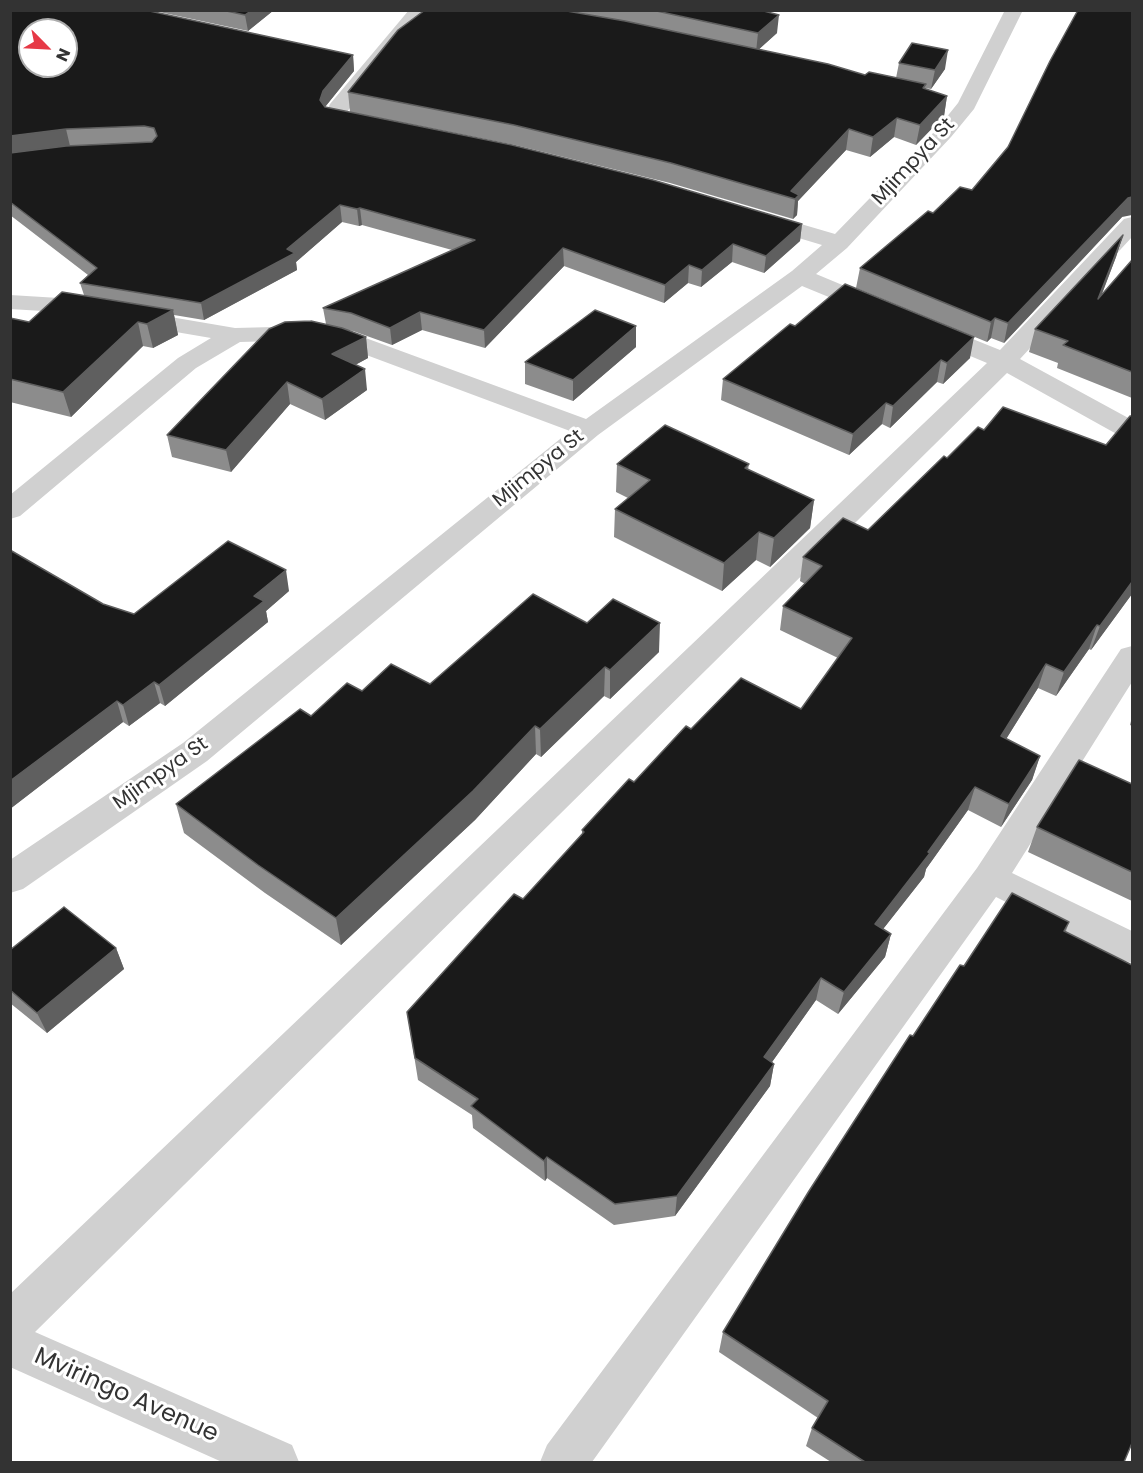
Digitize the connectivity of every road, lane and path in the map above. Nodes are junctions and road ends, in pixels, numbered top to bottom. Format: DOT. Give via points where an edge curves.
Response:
graph roads {
  1 [pos="419,10"];
  2 [pos="1014,10"];
  3 [pos="349,60"];
  4 [pos="372,65"];
  5 [pos="393,128"];
  6 [pos="739,213"];
  7 [pos="1132,224"];
  8 [pos="839,243"];
  9 [pos="800,276"];
  10 [pos="10,302"];
  11 [pos="235,335"];
  12 [pos="1004,361"];
  13 [pos="589,429"];
  14 [pos="1132,431"];
  15 [pos="10,510"];
  16 [pos="1132,657"];
  17 [pos="990,878"];
  18 [pos="10,879"];
  19 [pos="1132,948"];
  20 [pos="10,1325"];
  21 [pos="10,1344"];
  22 [pos="275,1462"];
  23 [pos="564,1462"];
  1 -- 4 [label="street"];
  2 -- 8 [label="street, Mjimpya St" via="955,102 944,133"];
  3 -- 4 [label="street"];
  4 -- 5 [label="street" via="334,117"];
  6 -- 8 [label="street"];
  7 -- 12 [label="street"];
  8 -- 9 [label="street, Mjimpya St"];
  9 -- 12 [label="street"];
  9 -- 13 [label="street, Mjimpya St"];
  10 -- 11 [label="street" via="58,305"];
  11 -- 13 [label="street" via="314,333 352,341"];
  11 -- 15 [label="street" via="187,363"];
  12 -- 14 [label="street"];
  12 -- 20 [label="street"];
  13 -- 18 [label="street, Mjimpya St" via="195,752"];
  16 -- 17 [label="street"];
  17 -- 19 [label="street"];
  17 -- 23 [label="street"];
  21 -- 22 [label="street, Mviringo Avenue"];
}
